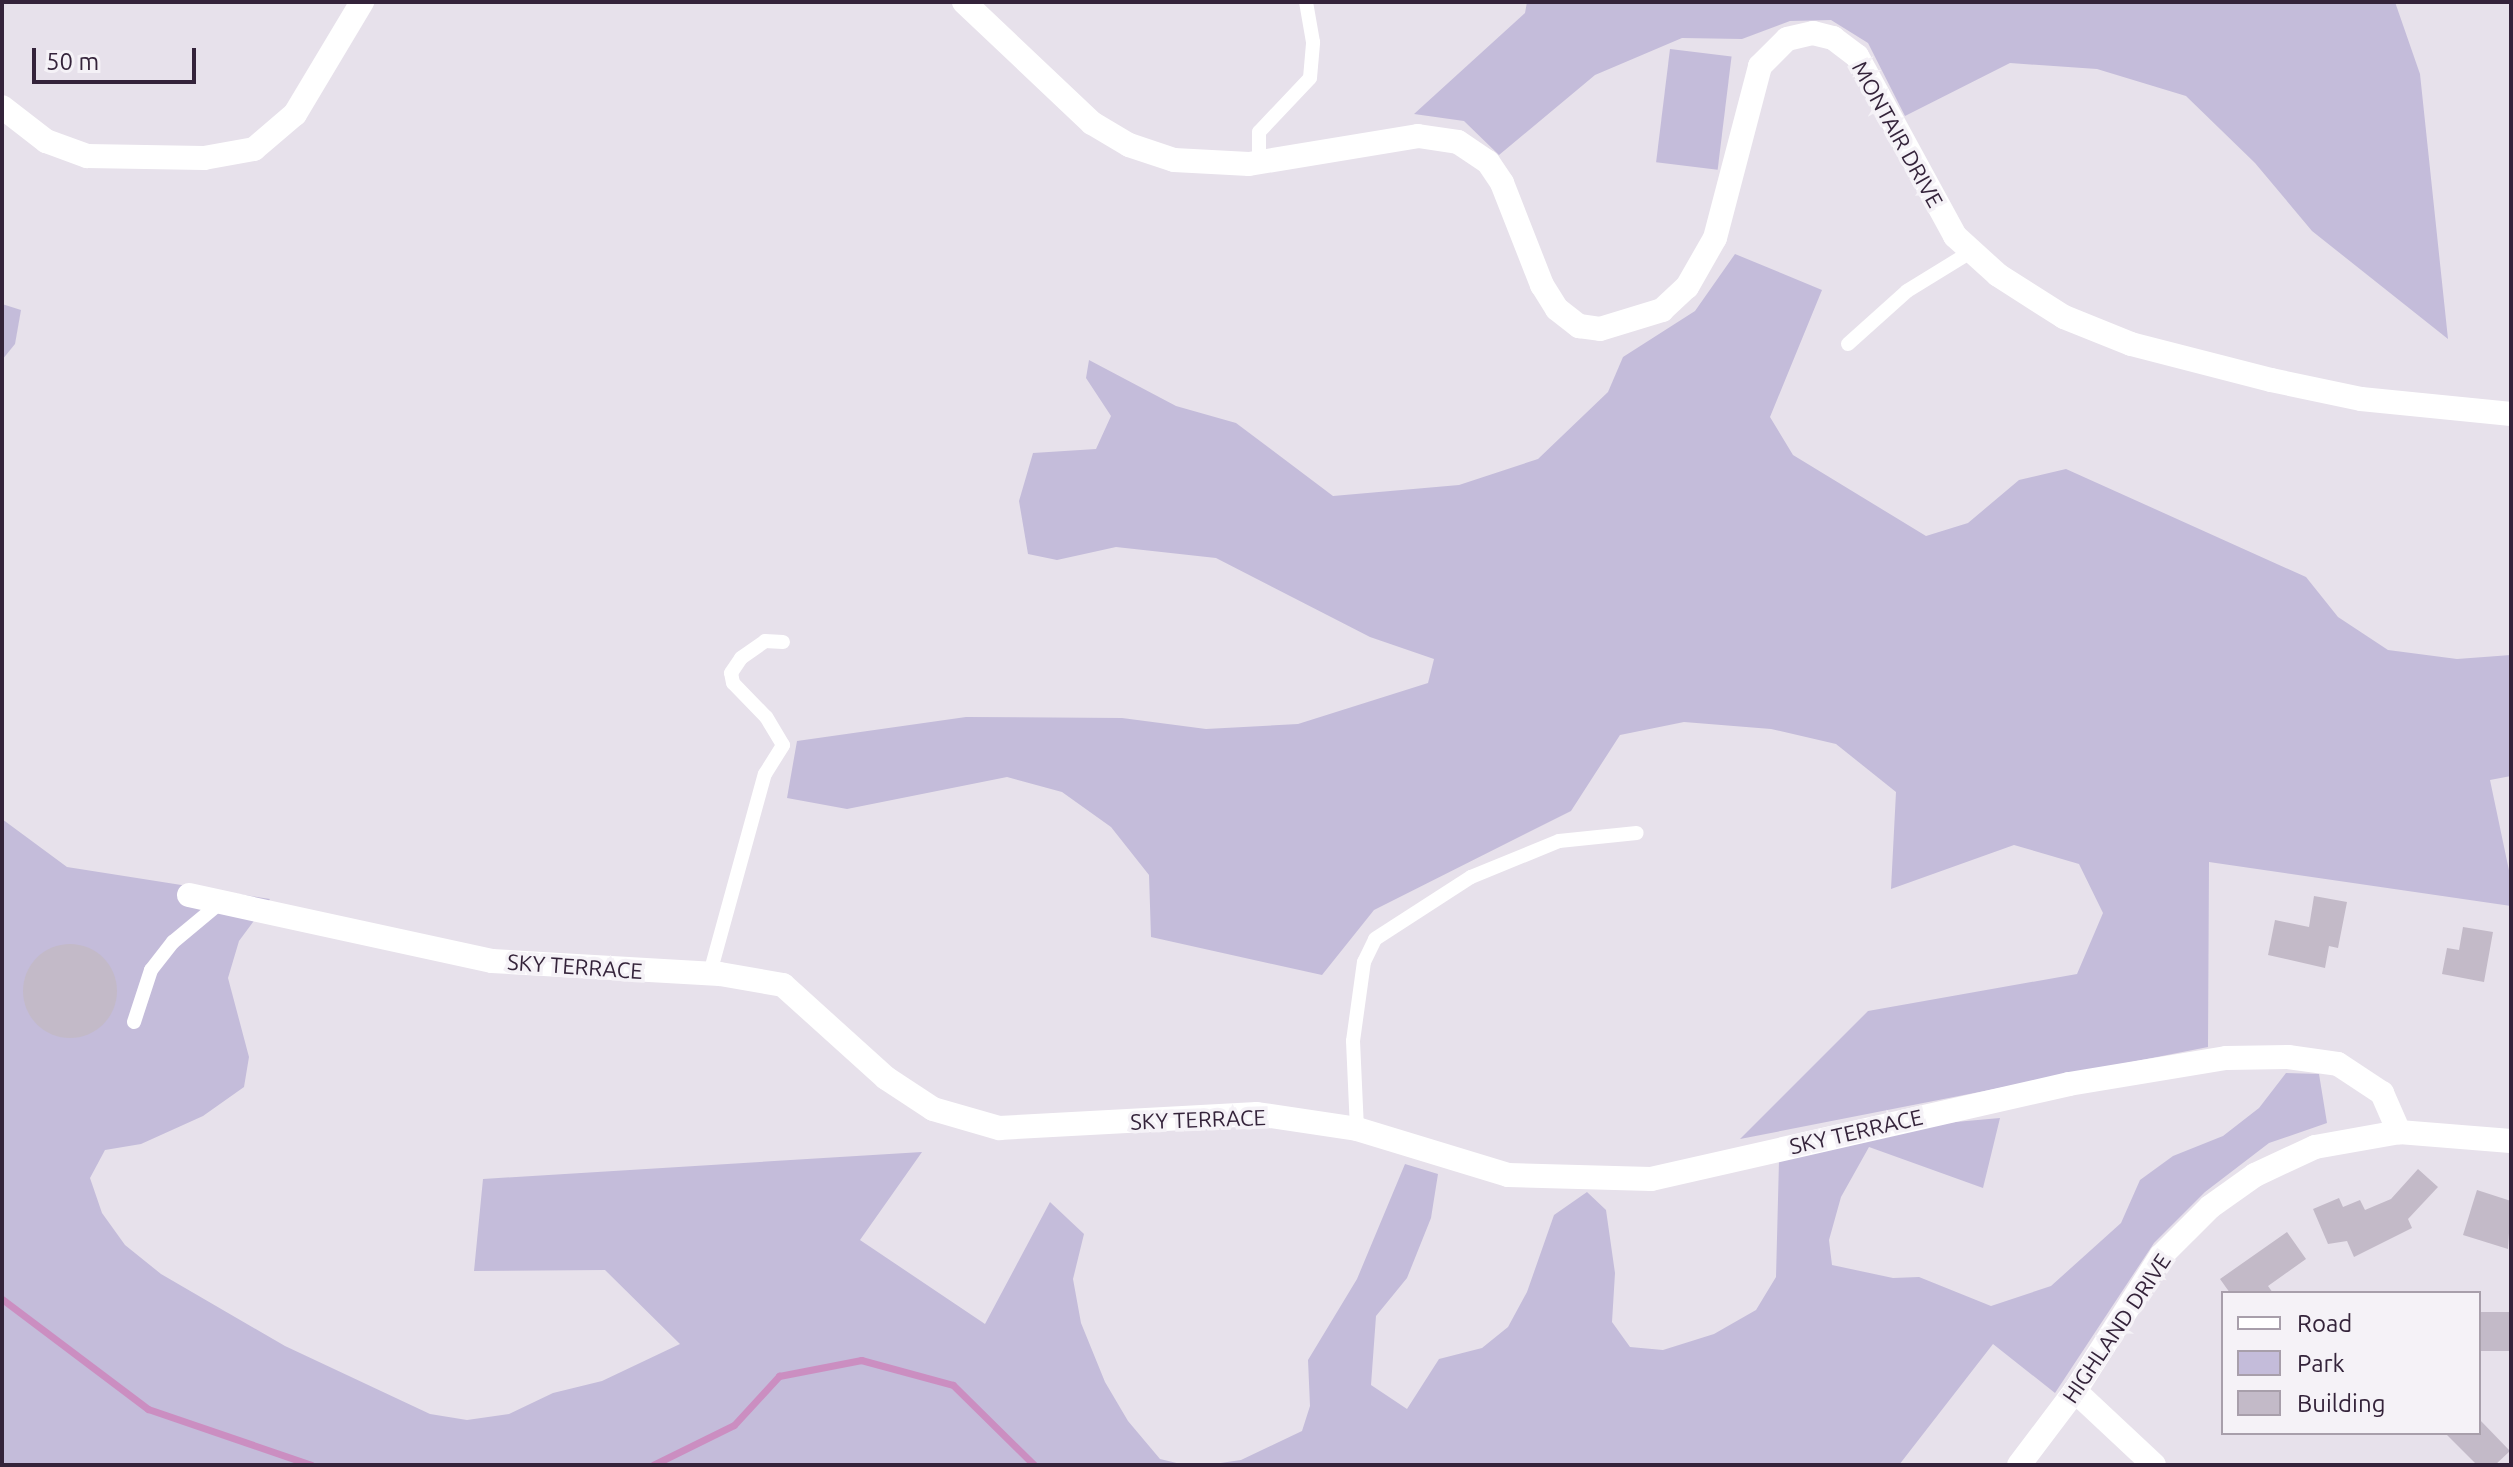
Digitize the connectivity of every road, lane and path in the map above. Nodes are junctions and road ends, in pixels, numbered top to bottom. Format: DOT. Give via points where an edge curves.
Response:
graph roads {
  1 [pos="362,2"];
  2 [pos="964,2"];
  3 [pos="1306,2"];
  4 [pos="2,107"];
  5 [pos="1259,163"];
  6 [pos="1972,251"];
  7 [pos="1848,344"];
  8 [pos="2511,414"];
  9 [pos="783,642"];
  10 [pos="1637,833"];
  11 [pos="189,895"];
  12 [pos="221,902"];
  13 [pos="710,973"];
  14 [pos="134,1022"];
  15 [pos="1357,1129"];
  16 [pos="2399,1132"];
  17 [pos="2511,1141"];
  18 [pos="2075,1391"];
  19 [pos="2019,1465"];
  20 [pos="2154,1465"];
  1 -- 4 [label="street" via="295,114 254,149 204,158 87,156 46,141"];
  2 -- 5 [label="street, MONTAIR DRIVE" via="1092,123 1129,145 1174,160"];
  3 -- 5 [label="lane" via="1313,42 1310,78 1259,132"];
  5 -- 6 [label="street, MONTAIR DRIVE" via="1418,136 1458,142 1488,162 1502,183 1542,285 1557,309 1579,326 1600,329 1629,323 1662,310 1687,287 1715,238 1760,66 1787,39 1813,33 1833,38 1857,56 1955,236"];
  6 -- 7 [label="lane" via="1907,291"];
  6 -- 8 [label="street, MONTAIR DRIVE" via="1998,275 2064,317 2131,344 2361,399"];
  9 -- 13 [label="lane" via="765,641 741,658 731,673 733,683 766,717 783,745 765,774"];
  10 -- 15 [label="lane" via="1544,847 1471,877 1375,939 1364,962 1353,1041"];
  11 -- 12 [label="street, SKY TERRACE"];
  12 -- 13 [label="street, SKY TERRACE" via="492,961"];
  12 -- 14 [label="lane" via="162,955 146,982"];
  13 -- 15 [label="street, SKY TERRACE" via="783,985 909,1094 933,1109 999,1128 1257,1114"];
  15 -- 16 [label="street, SKY TERRACE" via="1508,1175 1651,1179 2069,1084 2226,1058 2288,1057 2338,1064 2382,1093"];
  16 -- 17 [label="street, HIGHLAND DRIVE"];
  16 -- 18 [label="street, HIGHLAND DRIVE" via="2315,1147 2255,1175 2210,1207 2161,1256"];
  18 -- 19 [label="street, HIGHLAND DRIVE"];
  18 -- 20 [label="street"];
}
